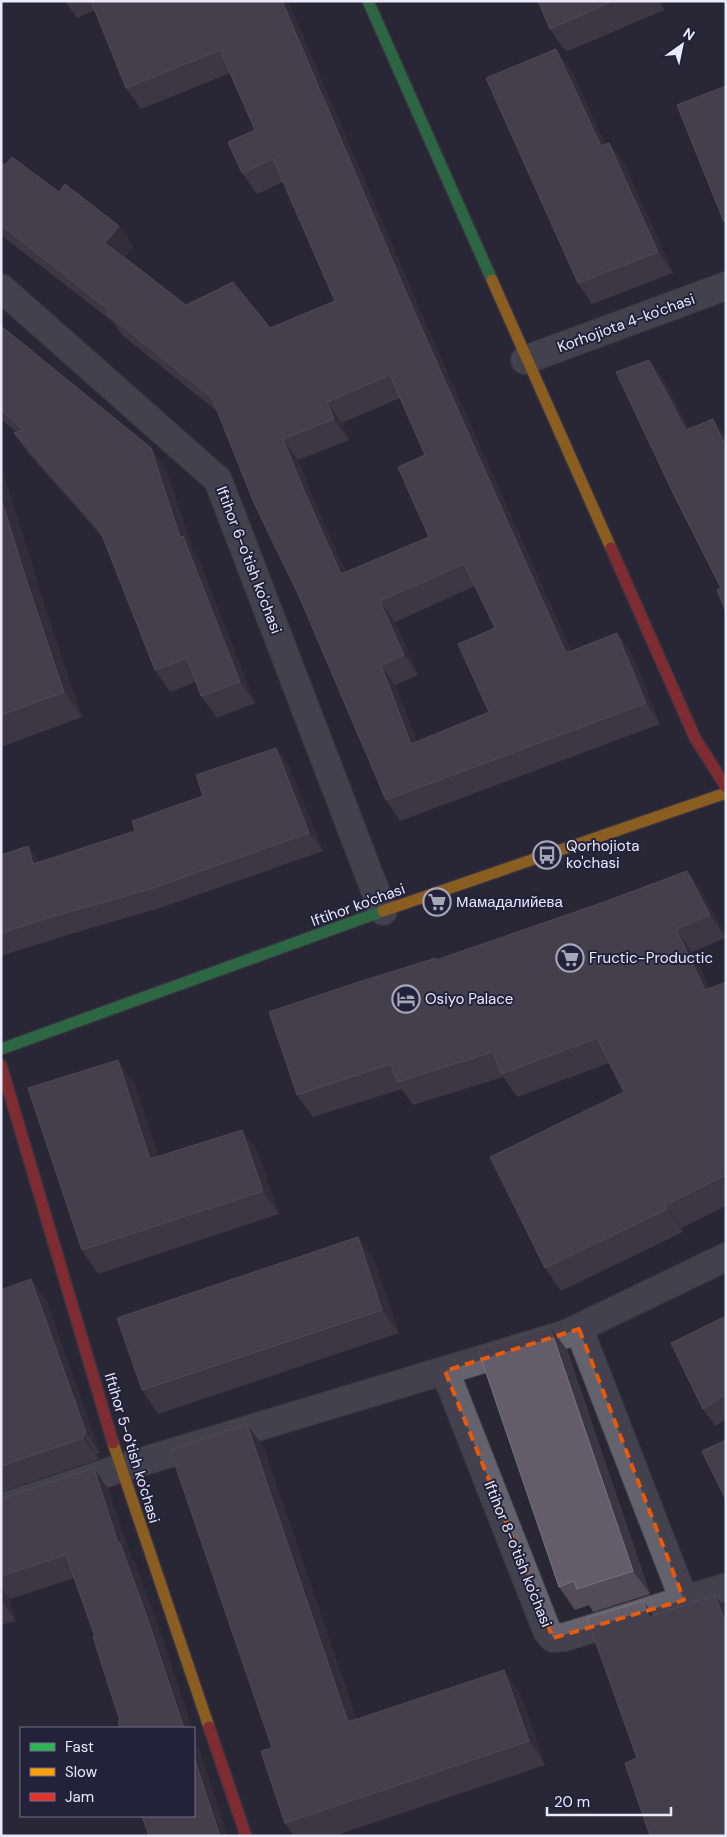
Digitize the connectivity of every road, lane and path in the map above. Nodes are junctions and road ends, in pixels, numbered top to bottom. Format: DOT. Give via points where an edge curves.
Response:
graph roads {
  1 [pos="368,1"];
  2 [pos="726,286"];
  3 [pos="1,288"];
  4 [pos="526,360"];
  5 [pos="726,787"];
  6 [pos="726,793"];
  7 [pos="383,911"];
  8 [pos="1,1048"];
  9 [pos="1,1066"];
  10 [pos="726,1257"];
  11 [pos="579,1329"];
  12 [pos="445,1371"];
  13 [pos="121,1468"];
  14 [pos="1,1508"];
  15 [pos="726,1587"];
  16 [pos="684,1600"];
  17 [pos="246,1836"];
  1 -- 4 [label="street"];
  2 -- 4 [label="street, Korhojiota 4-ko'chasi"];
  3 -- 7 [label="street, Iftihor 6-o'tish ko'chasi" via="218,480"];
  4 -- 5 [label="street" via="695,738"];
  6 -- 7 [label="street, Iftihor ko'chasi"];
  7 -- 8 [label="street, Iftihor ko'chasi"];
  9 -- 13 [label="street, Iftihor 5-o'tish ko'chasi"];
  10 -- 11 [label="street"];
  11 -- 12 [label="street"];
  11 -- 16 [label="street"];
  12 -- 13 [label="street"];
  12 -- 16 [label="street, Iftihor 8-o'tish ko'chasi" via="547,1631 553,1638"];
  13 -- 14 [label="street"];
  13 -- 17 [label="street, Iftihor 5-o'tish ko'chasi"];
  15 -- 16 [label="street, Iftihor 8-o'tish ko'chasi"];
}
